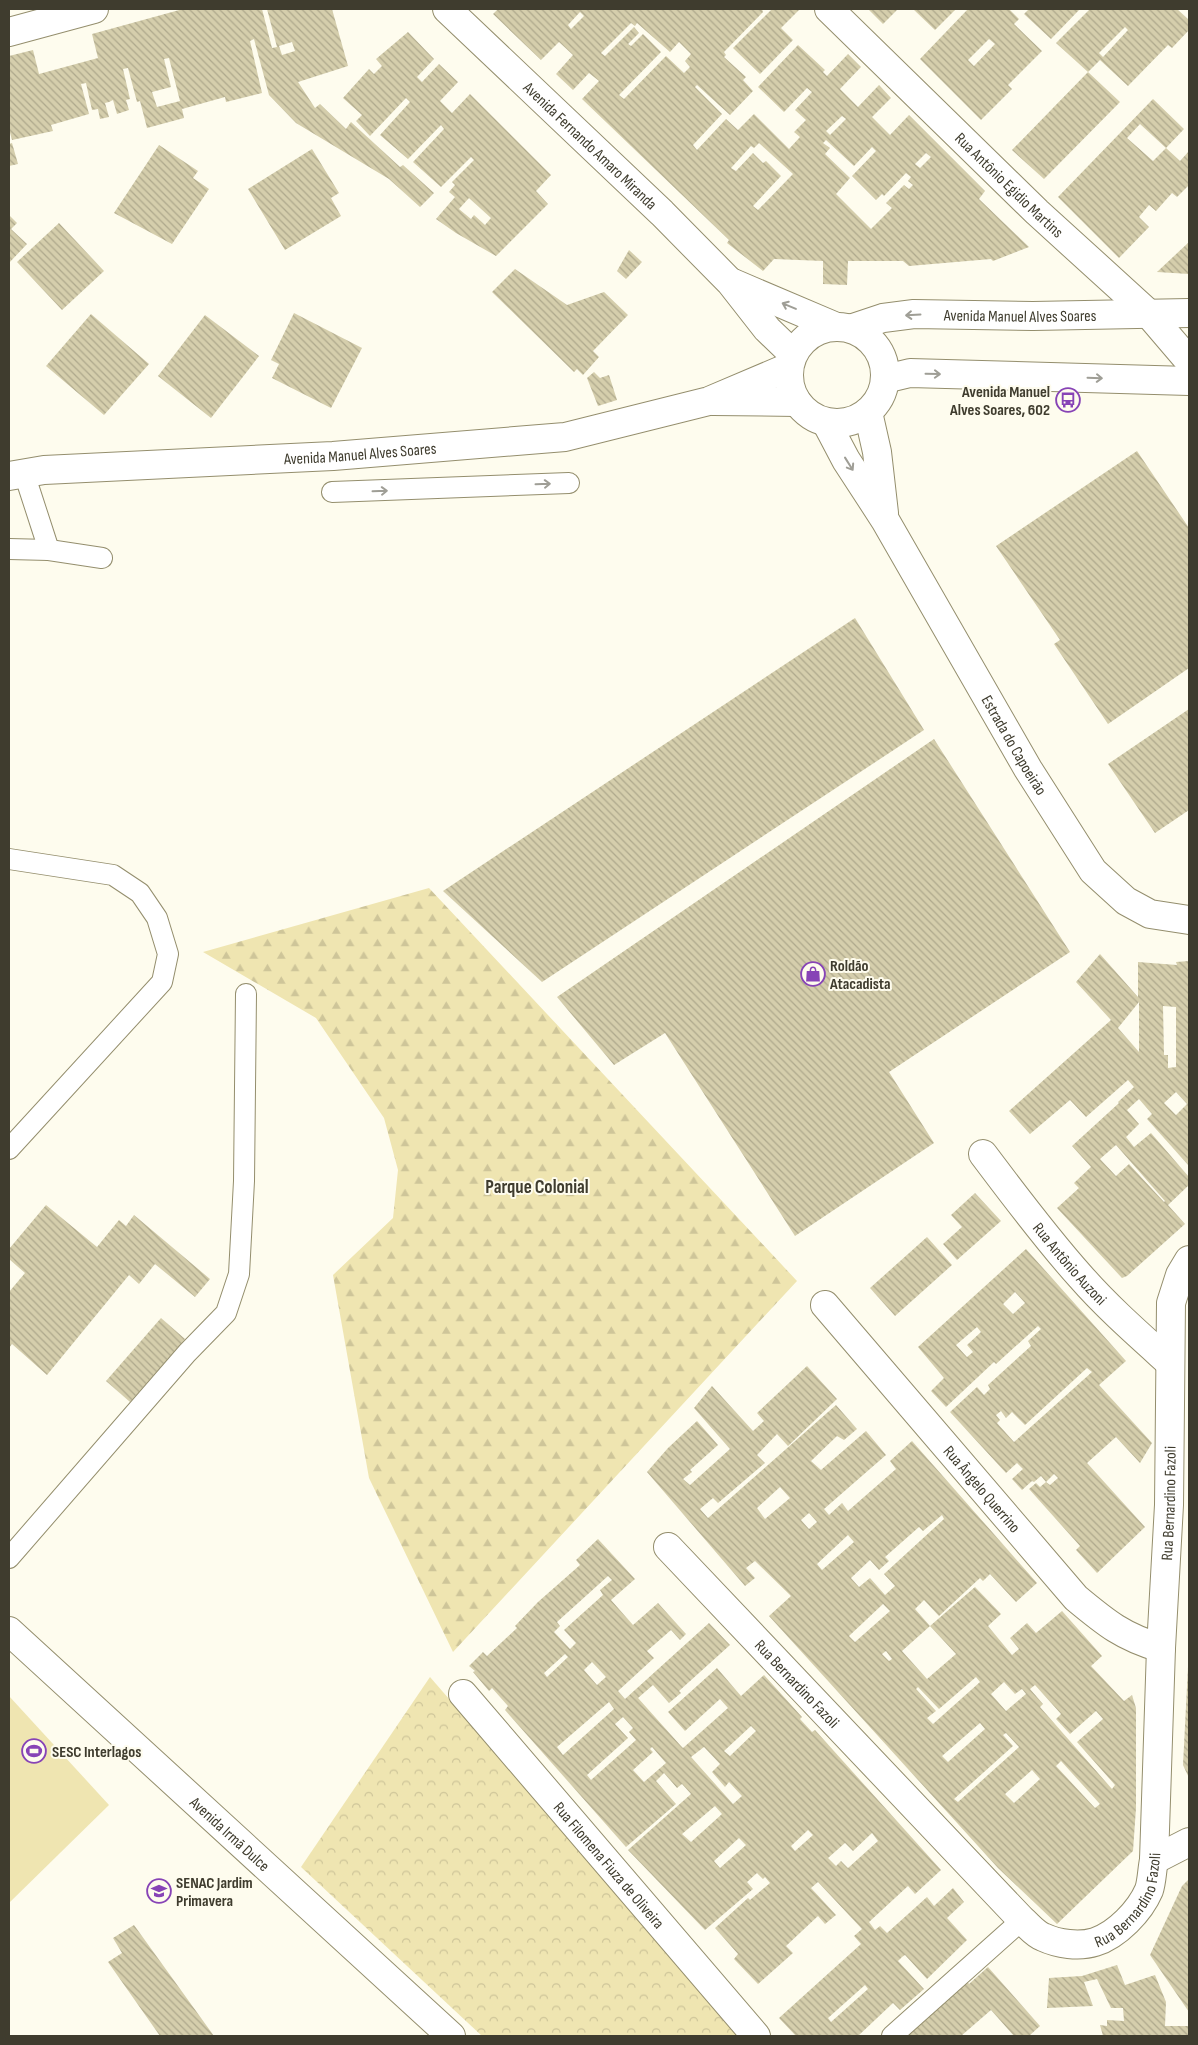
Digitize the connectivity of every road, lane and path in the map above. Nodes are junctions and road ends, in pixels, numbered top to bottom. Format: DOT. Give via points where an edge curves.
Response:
graph roads {
  1 [pos="94,9"];
  2 [pos="448,9"];
  3 [pos="829,9"];
  4 [pos="9,32"];
  5 [pos="731,283"];
  6 [pos="1148,313"];
  7 [pos="1189,313"];
  8 [pos="844,327"];
  9 [pos="791,360"];
  10 [pos="1189,361"];
  11 [pos="885,379"];
  12 [pos="1189,381"];
  13 [pos="709,401"];
  14 [pos="798,402"];
  15 [pos="868,412"];
  16 [pos="826,422"];
  17 [pos="16,475"];
  18 [pos="569,483"];
  19 [pos="332,492"];
  20 [pos="885,520"];
  21 [pos="9,549"];
  22 [pos="49,550"];
  23 [pos="102,558"];
  24 [pos="9,859"];
  25 [pos="1189,920"];
  26 [pos="246,994"];
  27 [pos="9,1149"];
  28 [pos="983,1154"];
  29 [pos="1189,1260"];
  30 [pos="825,1305"];
  31 [pos="1170,1363"];
  32 [pos="668,1547"];
  33 [pos="9,1558"];
  34 [pos="9,1631"];
  35 [pos="1161,1648"];
  36 [pos="463,1694"];
  37 [pos="1189,1842"];
  38 [pos="1154,1860"];
  39 [pos="1022,1920"];
  40 [pos="451,2036"];
  41 [pos="756,2036"];
  42 [pos="892,2036"];
  1 -- 4 [label="street"];
  2 -- 5 [label="street, Avenida Fernando Amaro Miranda"];
  3 -- 6 [label="street, Rua Antônio Egidio Martins" via="1030,205"];
  8 -- 5 [label="street, Avenida Fernando Amaro Miranda, one-way"];
  5 -- 9 [label="street, Avenida Fernando Amaro Miranda"];
  6 -- 7 [label="street, Avenida Manuel Alves Soares"];
  6 -- 8 [label="street, Avenida Manuel Alves Soares, one-way" via="1033,316 914,314"];
  6 -- 10 [label="street, Rua Antônio Egidio Martins"];
  8 -- 9 [label="street" via="817,330 804,340"];
  8 -- 11 [label="street" via="867,337 878,348 884,363"];
  9 -- 13 [label="street, Avenida Manuel Alves Soares"];
  9 -- 14 [label="street" via="792,391"];
  11 -- 12 [label="street, one-way" via="910,373"];
  11 -- 15 [label="street" via="880,397"];
  13 -- 14 [label="street, Avenida Manuel Alves Soares"];
  13 -- 17 [label="street, Avenida Manuel Alves Soares" via="566,438 343,456 44,470"];
  14 -- 16 [label="street" via="810,415"];
  15 -- 16 [label="street" via="848,421"];
  15 -- 20 [label="street, Estrada do Capoeirão" via="877,452"];
  16 -- 20 [label="street, Estrada do Capoeirão, one-way"];
  17 -- 22 [label="lane"];
  19 -- 18 [label="lane, one-way"];
  20 -- 25 [label="street, Estrada do Capoeirão" via="1028,770 1093,871 1126,901 1150,914"];
  21 -- 22 [label="lane"];
  22 -- 23 [label="lane"];
  24 -- 27 [label="lane" via="113,876 140,893 157,918 168,954 162,982"];
  26 -- 33 [label="lane" via="244,1181 239,1274 226,1313 187,1353"];
  28 -- 31 [label="street, Rua Antônio Auzoni" via="1080,1277"];
  29 -- 31 [label="street, Rua Bernardino Fazoli" via="1180,1275 1171,1303"];
  30 -- 35 [label="street, Rua Ângelo Querrino" via="1076,1598 1107,1625 1135,1640"];
  31 -- 35 [label="street, Rua Bernardino Fazoli" via="1169,1505"];
  32 -- 39 [label="street, Rua Bernardino Fazoli"];
  34 -- 40 [label="street, Avenida Irmã Dulce"];
  35 -- 38 [label="street, Rua Bernardino Fazoli"];
  36 -- 41 [label="street, Rua Filomena Fiuza de Oliveira"];
  37 -- 38 [label="street"];
  38 -- 39 [label="street, Rua Bernardino Fazoli" via="1149,1889 1136,1911 1116,1930 1096,1942 1058,1943 1041,1936"];
  39 -- 42 [label="lane"];
}
